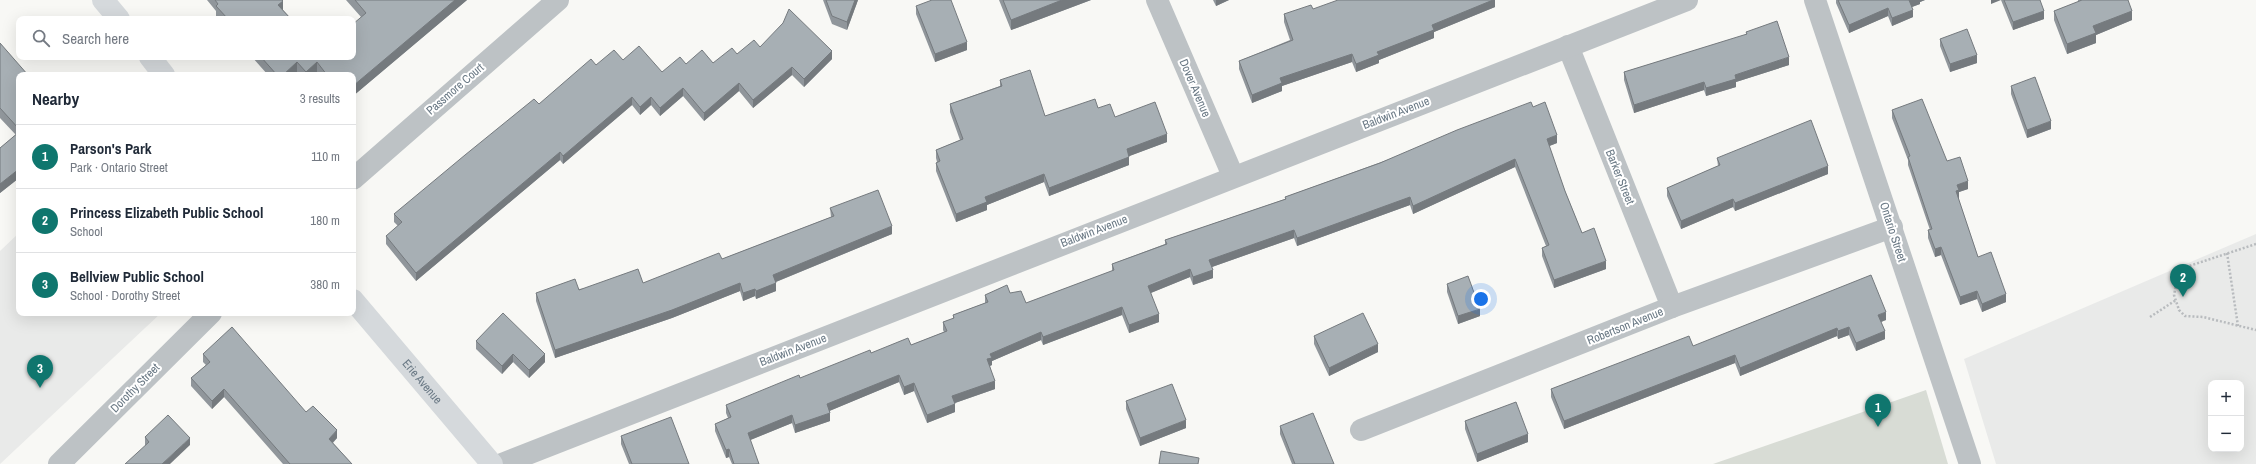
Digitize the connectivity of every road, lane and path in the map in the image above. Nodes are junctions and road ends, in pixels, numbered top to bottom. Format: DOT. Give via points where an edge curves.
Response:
graph roads {
  1 [pos="103,0"];
  2 [pos="558,0"];
  3 [pos="1158,0"];
  4 [pos="1687,0"];
  5 [pos="1815,0"];
  6 [pos="116,16"];
  7 [pos="1568,46"];
  8 [pos="152,60"];
  9 [pos="162,72"];
  10 [pos="356,176"];
  11 [pos="1233,176"];
  12 [pos="1892,227"];
  13 [pos="2256,244"];
  14 [pos="2228,253"];
  15 [pos="2176,300"];
  16 [pos="356,304"];
  17 [pos="1672,307"];
  18 [pos="208,316"];
  19 [pos="2150,317"];
  20 [pos="2238,326"];
  21 [pos="2256,330"];
  22 [pos="1361,430"];
  23 [pos="59,464"];
  24 [pos="492,464"];
  25 [pos="502,464"];
  26 [pos="1970,464"];
  1 -- 6 [label="main road"];
  2 -- 10 [label="street, Passmore Court"];
  3 -- 11 [label="street, Dover Avenue"];
  4 -- 7 [label="street, Baldwin Avenue"];
  5 -- 12 [label="street, Ontario Street"];
  7 -- 11 [label="street, Baldwin Avenue"];
  7 -- 17 [label="street, Barker Street"];
  8 -- 9 [label="main road"];
  11 -- 25 [label="street, Baldwin Avenue"];
  12 -- 17 [label="street, Robertson Avenue"];
  12 -- 26 [label="street, Ontario Street"];
  13 -- 14 [label="path"];
  14 -- 15 [label="path" via="2189,266 2177,280 2174,295"];
  14 -- 20 [label="path"];
  15 -- 19 [label="path"];
  15 -- 20 [label="path" via="2179,310 2185,316 2203,317"];
  16 -- 24 [label="main road, Erie Avenue"];
  17 -- 22 [label="street, Robertson Avenue"];
  18 -- 23 [label="street, Dorothy Street"];
  20 -- 21 [label="path"];
}
